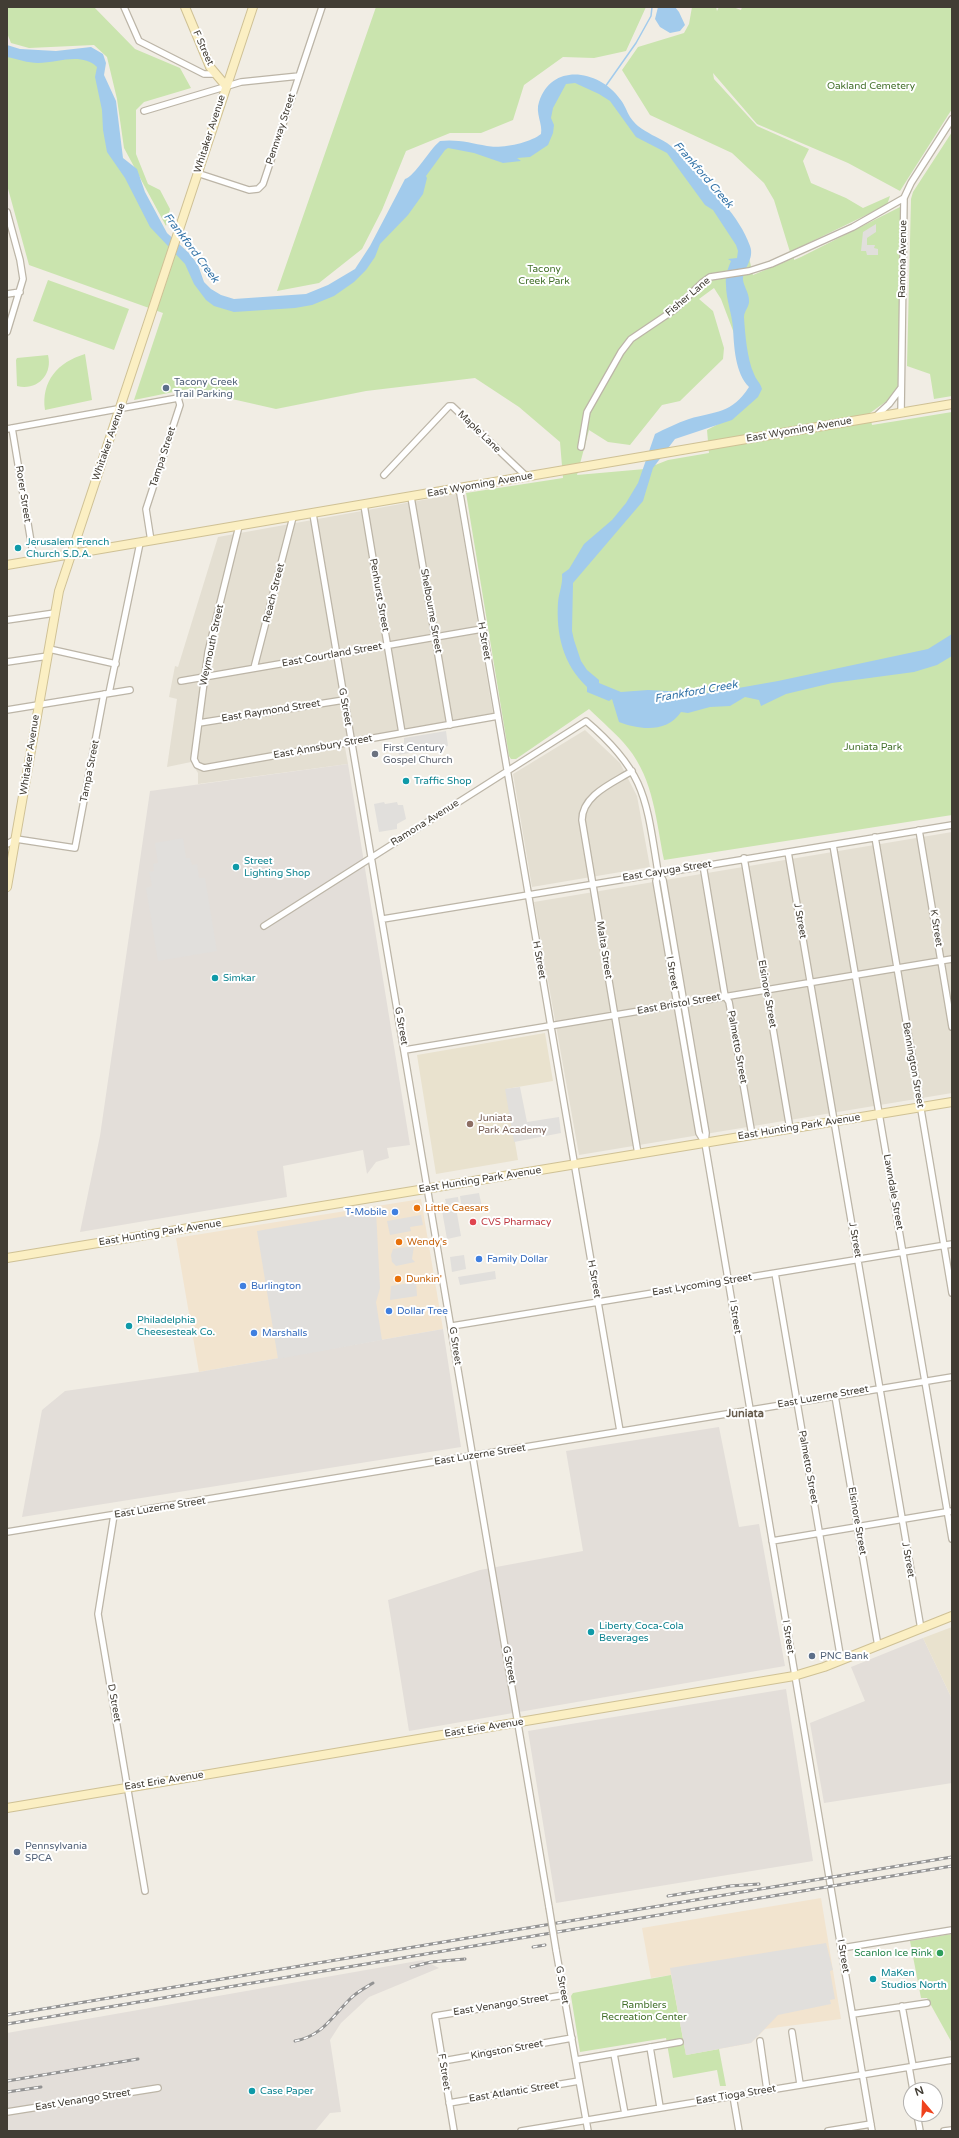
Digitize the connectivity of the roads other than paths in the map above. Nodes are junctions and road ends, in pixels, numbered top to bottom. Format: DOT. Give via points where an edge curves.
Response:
graph roads {
  1 [pos="124,7"];
  2 [pos="185,7"];
  3 [pos="253,7"];
  4 [pos="322,7"];
  5 [pos="216,74"];
  6 [pos="299,76"];
  7 [pos="226,86"];
  8 [pos="144,111"];
  9 [pos="952,119"];
  10 [pos="197,173"];
  11 [pos="904,198"];
  12 [pos="7,212"];
  13 [pos="20,292"];
  14 [pos="7,294"];
  15 [pos="7,332"];
  16 [pos="901,388"];
  17 [pos="952,404"];
  18 [pos="121,407"];
  19 [pos="901,413"];
  20 [pos="874,417"];
  21 [pos="10,428"];
  22 [pos="581,447"];
  23 [pos="384,476"];
  24 [pos="526,476"];
  25 [pos="459,488"];
  26 [pos="411,497"];
  27 [pos="364,505"];
  28 [pos="313,514"];
  29 [pos="293,517"];
  30 [pos="239,526"];
  31 [pos="151,540"];
  32 [pos="140,543"];
  33 [pos="71,554"];
  34 [pos="34,560"];
  35 [pos="7,565"];
  36 [pos="55,613"];
  37 [pos="7,620"];
  38 [pos="482,629"];
  39 [pos="435,637"];
  40 [pos="388,645"];
  41 [pos="49,652"];
  42 [pos="336,654"];
  43 [pos="7,662"];
  44 [pos="116,664"];
  45 [pos="254,668"];
  46 [pos="203,677"];
  47 [pos="181,681"];
  48 [pos="130,690"];
  49 [pos="107,693"];
  50 [pos="344,700"];
  51 [pos="38,705"];
  52 [pos="7,710"];
  53 [pos="498,716"];
  54 [pos="586,721"];
  55 [pos="199,723"];
  56 [pos="450,725"];
  57 [pos="402,732"];
  58 [pos="352,742"];
  59 [pos="197,765"];
  60 [pos="507,771"];
  61 [pos="632,771"];
  62 [pos="952,824"];
  63 [pos="920,830"];
  64 [pos="875,837"];
  65 [pos="16,838"];
  66 [pos="7,844"];
  67 [pos="833,845"];
  68 [pos="788,852"];
  69 [pos="371,858"];
  70 [pos="744,858"];
  71 [pos="703,865"];
  72 [pos="658,872"];
  73 [pos="8,876"];
  74 [pos="592,883"];
  75 [pos="7,887"];
  76 [pos="528,894"];
  77 [pos="383,919"];
  78 [pos="264,926"];
  79 [pos="952,959"];
  80 [pos="941,961"];
  81 [pos="897,968"];
  82 [pos="855,975"];
  83 [pos="811,982"];
  84 [pos="766,990"];
  85 [pos="725,996"];
  86 [pos="684,1003"];
  87 [pos="677,1004"];
  88 [pos="614,1016"];
  89 [pos="550,1026"];
  90 [pos="952,1027"];
  91 [pos="405,1050"];
  92 [pos="952,1102"];
  93 [pos="920,1107"];
  94 [pos="879,1114"];
  95 [pos="835,1121"];
  96 [pos="790,1129"];
  97 [pos="752,1135"];
  98 [pos="705,1143"];
  99 [pos="638,1154"];
  100 [pos="574,1164"];
  101 [pos="428,1189"];
  102 [pos="952,1244"];
  103 [pos="944,1245"];
  104 [pos="903,1251"];
  105 [pos="7,1258"];
  106 [pos="858,1258"];
  107 [pos="775,1273"];
  108 [pos="729,1280"];
  109 [pos="952,1293"];
  110 [pos="598,1302"];
  111 [pos="452,1326"];
  112 [pos="952,1377"];
  113 [pos="925,1381"];
  114 [pos="880,1388"];
  115 [pos="835,1396"];
  116 [pos="796,1402"];
  117 [pos="749,1410"];
  118 [pos="620,1432"];
  119 [pos="473,1456"];
  120 [pos="950,1512"];
  121 [pos="114,1515"];
  122 [pos="901,1520"];
  123 [pos="858,1527"];
  124 [pos="7,1532"];
  125 [pos="820,1533"];
  126 [pos="952,1539"];
  127 [pos="772,1541"];
  128 [pos="952,1616"];
  129 [pos="921,1629"];
  130 [pos="878,1646"];
  131 [pos="841,1660"];
  132 [pos="794,1676"];
  133 [pos="519,1722"];
  134 [pos="129,1787"];
  135 [pos="7,1808"];
  136 [pos="145,1891"];
  137 [pos="952,1930"];
  138 [pos="842,1948"];
  139 [pos="564,1995"];
  140 [pos="927,2003"];
  141 [pos="902,2006"];
  142 [pos="853,2014"];
  143 [pos="438,2016"];
  144 [pos="792,2032"];
  145 [pos="572,2038"];
  146 [pos="760,2041"];
  147 [pos="680,2042"];
  148 [pos="650,2047"];
  149 [pos="614,2054"];
  150 [pos="576,2060"];
  151 [pos="952,2060"];
  152 [pos="443,2061"];
  153 [pos="911,2066"];
  154 [pos="863,2074"];
  155 [pos="579,2081"];
  156 [pos="912,2082"];
  157 [pos="800,2084"];
  158 [pos="158,2088"];
  159 [pos="767,2090"];
  160 [pos="733,2096"];
  161 [pos="449,2103"];
  162 [pos="660,2107"];
  163 [pos="7,2112"];
  164 [pos="625,2114"];
  165 [pos="586,2121"];
  166 [pos="871,2124"];
  167 [pos="542,2129"];
  168 [pos="952,2130"];
  169 [pos="454,2131"];
  170 [pos="521,2131"];
  171 [pos="588,2131"];
  172 [pos="739,2131"];
  173 [pos="828,2131"];
  174 [pos="872,2131"];
  175 [pos="944,2131"];
  1 -- 5 [label="street" via="139,41 204,74"];
  2 -- 5 [label="main road, F Street" via="210,67"];
  3 -- 7 [label="main road, Whitaker Avenue"];
  4 -- 6 [label="street, Pennway Street"];
  5 -- 7 [label="main road, F Street"];
  6 -- 7 [label="street"];
  6 -- 10 [label="street, Pennway Street" via="261,186 249,190"];
  7 -- 8 [label="street"];
  7 -- 10 [label="main road, Whitaker Avenue"];
  9 -- 11 [label="street, Ramona Avenue"];
  10 -- 18 [label="main road, Whitaker Avenue"];
  11 -- 16 [label="street, Ramona Avenue"];
  11 -- 22 [label="street, Fisher Lane" via="818,244 771,264 749,271 710,277 703,282 674,310 632,339 621,352 586,412"];
  12 -- 13 [label="street" via="20,260 23,279"];
  13 -- 14 [label="street"];
  13 -- 15 [label="street"];
  16 -- 19 [label="street, Ramona Avenue"];
  16 -- 20 [label="street" via="889,404"];
  17 -- 19 [label="main road, East Wyoming Avenue"];
  18 -- 21 [label="street"];
  18 -- 31 [label="street, Tampa Street" via="178,398 180,405 146,509"];
  18 -- 33 [label="main road, Whitaker Avenue"];
  19 -- 20 [label="main road, East Wyoming Avenue"];
  20 -- 24 [label="main road, East Wyoming Avenue"];
  21 -- 34 [label="street, Rorer Street"];
  23 -- 24 [label="street, Maple Lane" via="449,406 452,406"];
  24 -- 25 [label="main road, East Wyoming Avenue"];
  25 -- 26 [label="main road, East Wyoming Avenue"];
  25 -- 38 [label="street, H Street"];
  26 -- 27 [label="main road, East Wyoming Avenue"];
  26 -- 39 [label="street, Shelbourne Street"];
  27 -- 28 [label="main road, East Wyoming Avenue"];
  27 -- 40 [label="street, Penhurst Street"];
  28 -- 29 [label="main road, East Wyoming Avenue"];
  28 -- 42 [label="street, G Street"];
  29 -- 30 [label="main road, East Wyoming Avenue"];
  29 -- 45 [label="street, Reach Street"];
  30 -- 31 [label="main road, East Wyoming Avenue"];
  30 -- 46 [label="street, Weymouth Street"];
  31 -- 32 [label="main road, East Wyoming Avenue"];
  32 -- 33 [label="main road, East Wyoming Avenue"];
  32 -- 44 [label="street, Tampa Street"];
  33 -- 34 [label="main road, East Wyoming Avenue"];
  33 -- 36 [label="main road, Whitaker Avenue"];
  34 -- 35 [label="main road, East Wyoming Avenue"];
  36 -- 37 [label="street"];
  36 -- 41 [label="main road, Whitaker Avenue"];
  38 -- 39 [label="street, East Courtland Street"];
  38 -- 53 [label="street, H Street"];
  39 -- 40 [label="street, East Courtland Street"];
  39 -- 56 [label="street, Shelbourne Street"];
  40 -- 42 [label="street, East Courtland Street"];
  40 -- 57 [label="street, Penhurst Street"];
  41 -- 43 [label="street"];
  41 -- 44 [label="street"];
  41 -- 51 [label="main road, Whitaker Avenue"];
  42 -- 45 [label="street, East Courtland Street"];
  42 -- 50 [label="street, G Street"];
  44 -- 49 [label="street, Tampa Street"];
  45 -- 46 [label="street, East Courtland Street"];
  46 -- 47 [label="street, East Courtland Street"];
  46 -- 55 [label="street, Weymouth Street"];
  48 -- 49 [label="street"];
  49 -- 51 [label="street"];
  49 -- 65 [label="street, Tampa Street" via="75,848"];
  50 -- 55 [label="street, East Raymond Street"];
  50 -- 58 [label="street, G Street"];
  51 -- 52 [label="street"];
  51 -- 65 [label="main road, Whitaker Avenue"];
  53 -- 56 [label="street, East Annsbury Street"];
  53 -- 60 [label="street, H Street"];
  54 -- 60 [label="street, Ramona Avenue"];
  54 -- 61 [label="street, I Street" via="620,753"];
  55 -- 59 [label="street, Weymouth Street" via="194,759"];
  56 -- 57 [label="street, East Annsbury Street"];
  57 -- 58 [label="street, East Annsbury Street"];
  58 -- 59 [label="street, East Annsbury Street" via="204,768"];
  58 -- 69 [label="street, G Street"];
  60 -- 69 [label="street, Ramona Avenue"];
  60 -- 76 [label="street, H Street"];
  61 -- 72 [label="street, I Street" via="640,784 647,805"];
  61 -- 74 [label="street, Malta Street" via="589,799 582,812"];
  62 -- 63 [label="street, East Cayuga Street"];
  63 -- 64 [label="street, East Cayuga Street"];
  63 -- 80 [label="street, K Street"];
  64 -- 67 [label="street, East Cayuga Street"];
  64 -- 81 [label="street, Bennington Street"];
  65 -- 66 [label="street"];
  65 -- 73 [label="main road, Whitaker Avenue"];
  67 -- 68 [label="street, East Cayuga Street"];
  67 -- 82 [label="street, Lawndale Street"];
  68 -- 70 [label="street, East Cayuga Street"];
  68 -- 83 [label="street, J Street"];
  69 -- 77 [label="street, G Street"];
  69 -- 78 [label="street, Ramona Avenue"];
  70 -- 71 [label="street, East Cayuga Street"];
  70 -- 84 [label="street, Elsinore Street"];
  71 -- 72 [label="street, East Cayuga Street"];
  71 -- 85 [label="street, Palmetto Street"];
  72 -- 74 [label="street, East Cayuga Street"];
  72 -- 86 [label="street, I Street" via="663,880"];
  72 -- 87 [label="street, I Street" via="656,880"];
  73 -- 75 [label="main road, Whitaker Avenue"];
  74 -- 76 [label="street, East Cayuga Street"];
  74 -- 88 [label="street, Malta Street"];
  76 -- 77 [label="street, East Cayuga Street"];
  76 -- 89 [label="street, H Street"];
  77 -- 91 [label="street, G Street"];
  79 -- 80 [label="street, East Bristol Street"];
  80 -- 81 [label="street, East Bristol Street"];
  80 -- 90 [label="street, K Street"];
  81 -- 82 [label="street, East Bristol Street"];
  81 -- 93 [label="street, Bennington Street"];
  82 -- 83 [label="street, East Bristol Street"];
  82 -- 94 [label="street, Lawndale Street"];
  83 -- 84 [label="street, East Bristol Street"];
  83 -- 95 [label="street, J Street"];
  84 -- 85 [label="street, East Bristol Street"];
  84 -- 96 [label="street, Elsinore Street"];
  85 -- 86 [label="street, East Bristol Street"];
  85 -- 97 [label="street, Palmetto Street" via="729,1002"];
  86 -- 87 [label="street, East Bristol Street"];
  86 -- 98 [label="street, I Street" via="706,1133"];
  87 -- 88 [label="street, East Bristol Street"];
  87 -- 98 [label="street, I Street" via="699,1133"];
  88 -- 89 [label="street, East Bristol Street"];
  88 -- 99 [label="street, Malta Street"];
  89 -- 91 [label="street, East Bristol Street"];
  89 -- 100 [label="street, H Street"];
  91 -- 101 [label="street, G Street"];
  92 -- 93 [label="main road, East Hunting Park Avenue"];
  93 -- 94 [label="main road, East Hunting Park Avenue"];
  93 -- 103 [label="street, Bennington Street"];
  94 -- 95 [label="main road, East Hunting Park Avenue"];
  94 -- 104 [label="street, Lawndale Street"];
  95 -- 96 [label="main road, East Hunting Park Avenue"];
  95 -- 106 [label="street, J Street"];
  96 -- 97 [label="main road, East Hunting Park Avenue"];
  97 -- 98 [label="main road, East Hunting Park Avenue"];
  98 -- 99 [label="main road, East Hunting Park Avenue"];
  98 -- 108 [label="street, I Street"];
  99 -- 100 [label="main road, East Hunting Park Avenue"];
  100 -- 101 [label="main road, East Hunting Park Avenue"];
  100 -- 110 [label="street, H Street"];
  101 -- 105 [label="main road, East Hunting Park Avenue"];
  101 -- 111 [label="street, G Street"];
  102 -- 103 [label="street, East Lycoming Street"];
  103 -- 104 [label="street, East Lycoming Street"];
  103 -- 109 [label="street, Bennington Street"];
  104 -- 106 [label="street, East Lycoming Street"];
  104 -- 113 [label="street, Lawndale Street"];
  106 -- 107 [label="street, East Lycoming Street"];
  106 -- 114 [label="street, J Street"];
  107 -- 108 [label="street, East Lycoming Street"];
  107 -- 116 [label="street, Palmetto Street"];
  108 -- 110 [label="street, East Lycoming Street"];
  108 -- 117 [label="street, I Street"];
  110 -- 111 [label="street, East Lycoming Street"];
  110 -- 118 [label="street, H Street"];
  111 -- 119 [label="street, G Street"];
  112 -- 113 [label="street, East Luzerne Street"];
  113 -- 114 [label="street, East Luzerne Street"];
  113 -- 120 [label="street, Lawndale Street"];
  114 -- 115 [label="street, East Luzerne Street"];
  114 -- 122 [label="street, J Street"];
  115 -- 116 [label="street, East Luzerne Street"];
  115 -- 123 [label="street, Elsinore Street"];
  116 -- 117 [label="street, East Luzerne Street"];
  116 -- 125 [label="street, Palmetto Street"];
  117 -- 118 [label="street, East Luzerne Street"];
  117 -- 127 [label="street, I Street"];
  118 -- 119 [label="street, East Luzerne Street"];
  119 -- 121 [label="street, East Luzerne Street"];
  119 -- 133 [label="street, G Street"];
  120 -- 122 [label="street"];
  120 -- 126 [label="street, Lawndale Street"];
  121 -- 124 [label="street, East Luzerne Street"];
  121 -- 134 [label="street, D Street" via="98,1614"];
  122 -- 123 [label="street"];
  122 -- 129 [label="street, J Street"];
  123 -- 125 [label="street"];
  123 -- 130 [label="street, Elsinore Street"];
  125 -- 127 [label="street"];
  125 -- 131 [label="street, Palmetto Street"];
  127 -- 132 [label="street, I Street"];
  128 -- 129 [label="main road, East Erie Avenue"];
  129 -- 130 [label="main road, East Erie Avenue"];
  130 -- 131 [label="main road, East Erie Avenue"];
  131 -- 132 [label="main road, East Erie Avenue"];
  132 -- 133 [label="main road, East Erie Avenue"];
  132 -- 138 [label="street, I Street"];
  133 -- 134 [label="main road, East Erie Avenue"];
  133 -- 139 [label="street, G Street, bridge"];
  134 -- 135 [label="main road, East Erie Avenue"];
  134 -- 136 [label="street, D Street"];
  137 -- 138 [label="street"];
  138 -- 142 [label="street, I Street"];
  139 -- 143 [label="street, East Venango Street"];
  139 -- 145 [label="street, G Street"];
  140 -- 141 [label="street"];
  141 -- 142 [label="street"];
  141 -- 153 [label="street"];
  142 -- 154 [label="street, I Street"];
  143 -- 152 [label="street, F Street" via="435,2016"];
  144 -- 157 [label="street"];
  145 -- 150 [label="street, G Street"];
  145 -- 152 [label="street, Kingston Street"];
  146 -- 159 [label="street"];
  147 -- 148 [label="street"];
  148 -- 149 [label="street"];
  148 -- 162 [label="street"];
  149 -- 150 [label="street"];
  149 -- 164 [label="street"];
  150 -- 155 [label="street, G Street"];
  151 -- 153 [label="street, East Tioga Street"];
  152 -- 161 [label="street, F Street"];
  153 -- 154 [label="street, East Tioga Street"];
  153 -- 156 [label="street"];
  154 -- 157 [label="street, East Tioga Street"];
  154 -- 166 [label="street, I Street"];
  155 -- 161 [label="street, East Atlantic Street"];
  155 -- 165 [label="street, G Street"];
  157 -- 159 [label="street, East Tioga Street"];
  158 -- 163 [label="street, East Venango Street"];
  159 -- 160 [label="street, East Tioga Street"];
  160 -- 162 [label="street, East Tioga Street"];
  160 -- 172 [label="street"];
  161 -- 169 [label="street, F Street"];
  162 -- 164 [label="street, East Tioga Street"];
  164 -- 165 [label="street, East Tioga Street"];
  165 -- 167 [label="street, East Tioga Street"];
  165 -- 171 [label="street, G Street"];
  166 -- 173 [label="street"];
  166 -- 174 [label="street, I Street"];
  167 -- 170 [label="street, East Tioga Street"];
  168 -- 175 [label="street"];
}
